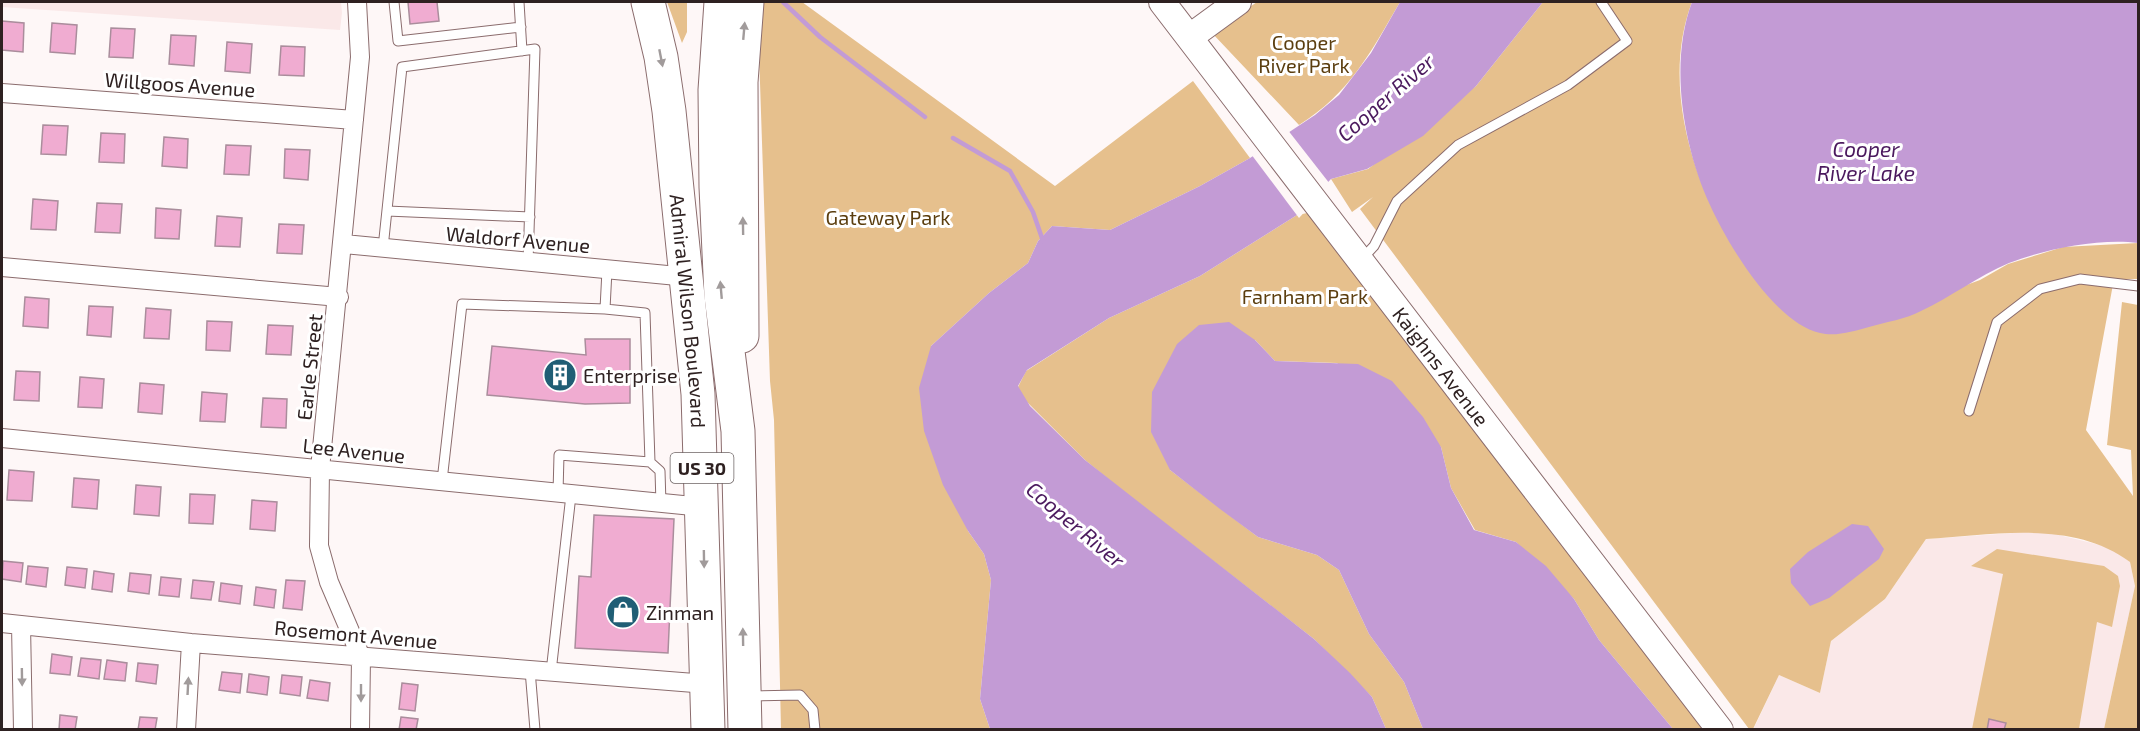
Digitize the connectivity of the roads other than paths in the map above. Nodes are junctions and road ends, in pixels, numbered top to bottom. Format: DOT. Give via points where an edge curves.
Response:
graph roads {
  1 [pos="357,2"];
  2 [pos="393,2"];
  3 [pos="519,2"];
  4 [pos="648,2"];
  5 [pos="699,2"];
  6 [pos="721,2"];
  7 [pos="747,2"];
  8 [pos="1238,2"];
  9 [pos="1601,2"];
  10 [pos="1170,4"];
  11 [pos="521,27"];
  12 [pos="1190,37"];
  13 [pos="522,51"];
  14 [pos="2,93"];
  15 [pos="354,120"];
  16 [pos="681,208"];
  17 [pos="387,211"];
  18 [pos="530,217"];
  19 [pos="344,244"];
  20 [pos="383,248"];
  21 [pos="1361,260"];
  22 [pos="528,262"];
  23 [pos="2,267"];
  24 [pos="607,270"];
  25 [pos="688,277"];
  26 [pos="2139,286"];
  27 [pos="339,297"];
  28 [pos="605,309"];
  29 [pos="1969,411"];
  30 [pos="738,431"];
  31 [pos="2,438"];
  32 [pos="650,462"];
  33 [pos="321,469"];
  34 [pos="442,482"];
  35 [pos="565,494"];
  36 [pos="661,504"];
  37 [pos="703,507"];
  38 [pos="2,623"];
  39 [pos="21,625"];
  40 [pos="191,643"];
  41 [pos="361,657"];
  42 [pos="530,670"];
  43 [pos="551,672"];
  44 [pos="707,684"];
  45 [pos="744,696"];
  46 [pos="22,729"];
  47 [pos="186,729"];
  48 [pos="360,729"];
  49 [pos="535,729"];
  50 [pos="708,729"];
  51 [pos="745,729"];
  52 [pos="815,729"];
  53 [pos="1720,729"];
  1 -- 15 [label="street, Earle Street" via="360,57"];
  2 -- 11 [label="lane" via="398,40"];
  3 -- 11 [label="lane"];
  4 -- 16 [label="highway, Admiral Wilson Boulevard / US 30, one-way" via="666,84"];
  5 -- 16 [label="highway" via="693,133"];
  30 -- 6 [label="highway, Admiral Wilson Boulevard / US 30, one-way" via="721,296 717,226 714,100"];
  30 -- 7 [label="highway, one-way" via="744,296 741,82"];
  8 -- 12 [label="main road"];
  9 -- 21 [label="lane" via="1627,41 1568,85 1458,145 1397,201 1374,246"];
  10 -- 12 [label="main road, Kaighns Avenue"];
  11 -- 13 [label="lane"];
  12 -- 21 [label="main road, Kaighns Avenue"];
  13 -- 17 [label="lane" via="402,67"];
  13 -- 18 [label="lane" via="535,49"];
  14 -- 15 [label="street, Willgoos Avenue"];
  15 -- 19 [label="street, Earle Street"];
  16 -- 25 [label="highway, Admiral Wilson Boulevard / US 30"];
  17 -- 18 [label="lane"];
  17 -- 20 [label="lane"];
  18 -- 22 [label="lane"];
  19 -- 20 [label="street, Waldorf Avenue"];
  19 -- 27 [label="street, Earle Street"];
  20 -- 22 [label="street, Waldorf Avenue"];
  21 -- 53 [label="main road, Kaighns Avenue"];
  22 -- 24 [label="street, Waldorf Avenue"];
  23 -- 27 [label="street"];
  24 -- 25 [label="street, Waldorf Avenue"];
  24 -- 28 [label="lane"];
  25 -- 37 [label="highway, Admiral Wilson Boulevard / US 30"];
  26 -- 29 [label="lane" via="2080,279 2040,289 1997,322"];
  27 -- 33 [label="street, Earle Street"];
  28 -- 32 [label="lane" via="645,314"];
  28 -- 34 [label="lane" via="462,304"];
  45 -- 30 [label="highway, Admiral Wilson Boulevard / US 30, one-way"];
  31 -- 33 [label="street, Lee Avenue"];
  32 -- 35 [label="lane" via="559,455"];
  32 -- 36 [label="lane" via="660,471"];
  33 -- 34 [label="street, Lee Avenue"];
  33 -- 41 [label="street, Earle Street" via="319,546 329,582"];
  34 -- 35 [label="street, Lee Avenue"];
  35 -- 36 [label="street, Lee Avenue"];
  35 -- 43 [label="lane"];
  36 -- 37 [label="street, Lee Avenue"];
  37 -- 44 [label="highway, Admiral Wilson Boulevard / US 30, one-way"];
  38 -- 39 [label="street, Rosemont Avenue"];
  39 -- 40 [label="street, Rosemont Avenue"];
  39 -- 46 [label="street, one-way"];
  40 -- 41 [label="street, Rosemont Avenue"];
  47 -- 40 [label="street, one-way"];
  41 -- 42 [label="street, Rosemont Avenue"];
  41 -- 48 [label="street, Earle Street, one-way"];
  42 -- 43 [label="street, Rosemont Avenue"];
  42 -- 49 [label="lane"];
  43 -- 44 [label="street, Rosemont Avenue"];
  44 -- 50 [label="highway, Admiral Wilson Boulevard / US 30"];
  45 -- 51 [label="highway, Admiral Wilson Boulevard / US 30"];
  45 -- 52 [label="lane" via="800,695 813,710"];
}
